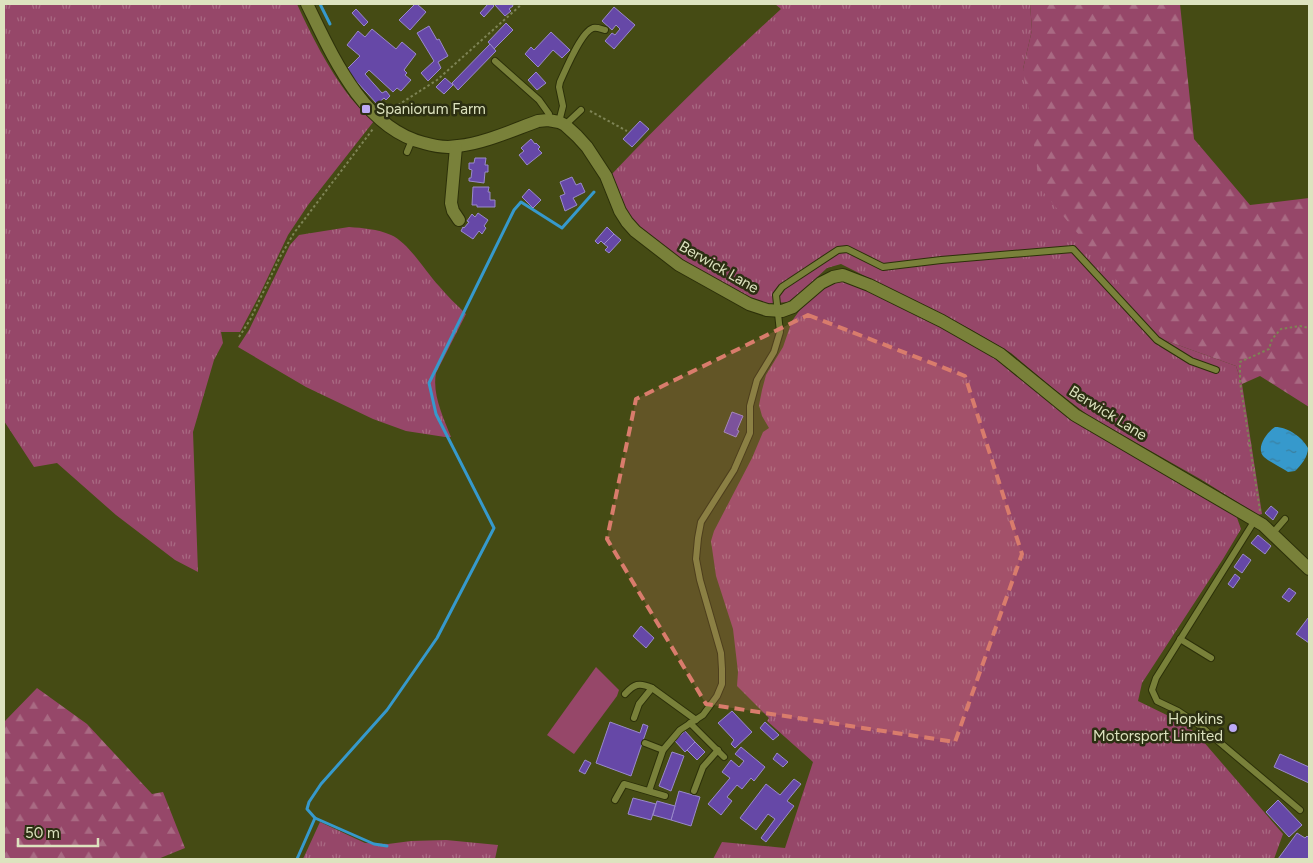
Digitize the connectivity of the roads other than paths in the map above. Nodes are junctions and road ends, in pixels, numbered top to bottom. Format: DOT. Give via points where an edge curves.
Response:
graph roads {
  1 [pos="307,4"];
  2 [pos="605,30"];
  3 [pos="495,61"];
  4 [pos="581,110"];
  5 [pos="557,123"];
  6 [pos="456,146"];
  7 [pos="459,220"];
  8 [pos="778,311"];
  9 [pos="1216,370"];
  10 [pos="1285,519"];
  11 [pos="1263,526"];
  12 [pos="1309,569"];
  13 [pos="1180,639"];
  14 [pos="1210,658"];
  15 [pos="652,688"];
  16 [pos="625,694"];
  17 [pos="634,718"];
  18 [pos="693,722"];
  19 [pos="645,743"];
  20 [pos="663,750"];
  21 [pos="718,750"];
  22 [pos="724,756"];
  23 [pos="649,791"];
  24 [pos="694,791"];
  25 [pos="665,796"];
  26 [pos="615,800"];
  27 [pos="1300,810"];
  1 -- 6 [label="street" via="346,79 382,121 399,133 409,146"];
  2 -- 5 [label="lane" via="596,27 590,30 579,44 560,82 563,106"];
  3 -- 5 [label="lane" via="539,100"];
  4 -- 5 [label="lane"];
  5 -- 6 [label="street" via="538,121"];
  5 -- 8 [label="street, Berwick Lane" via="587,148 596,160 620,211 635,231 679,265 749,304"];
  6 -- 7 [label="street" via="451,203"];
  8 -- 9 [label="lane" via="776,295 782,287 838,250 847,249 883,267 1073,249 1157,340 1191,362"];
  8 -- 11 [label="street, Berwick Lane" via="793,307 833,277 843,275 869,285 1000,354 1075,415"];
  8 -- 18 [label="lane" via="780,332 774,352 757,380 750,406 750,433 734,470 701,522 696,559 721,653 722,684 703,715"];
  10 -- 11 [label="lane"];
  11 -- 12 [label="street, Berwick Lane"];
  11 -- 13 [label="lane"];
  13 -- 14 [label="lane"];
  13 -- 27 [label="lane" via="1156,678 1152,690 1156,701 1199,725"];
  15 -- 16 [label="lane" via="635,685"];
  15 -- 17 [label="lane" via="639,704"];
  15 -- 18 [label="lane"];
  18 -- 20 [label="lane" via="680,730"];
  18 -- 21 [label="lane"];
  19 -- 20 [label="lane"];
  20 -- 23 [label="lane"];
  21 -- 22 [label="lane"];
  21 -- 24 [label="lane" via="703,767"];
  23 -- 25 [label="lane"];
  23 -- 26 [label="lane" via="624,784"];
}
